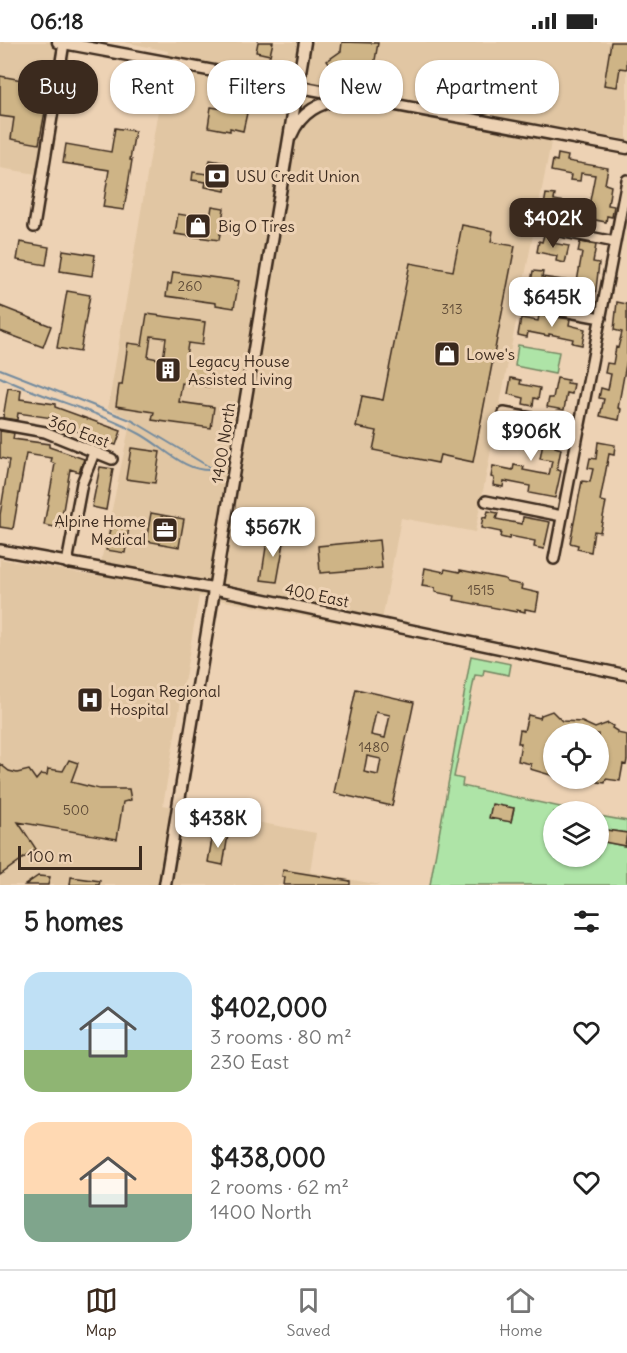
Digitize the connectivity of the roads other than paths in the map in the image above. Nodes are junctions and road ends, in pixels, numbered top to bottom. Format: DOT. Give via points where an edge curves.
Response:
graph roads {
  1 [pos="305,42"];
  2 [pos="61,43"];
  3 [pos="302,60"];
  4 [pos="207,70"];
  5 [pos="319,105"];
  6 [pos="403,106"];
  7 [pos="292,114"];
  8 [pos="287,147"];
  9 [pos="627,148"];
  10 [pos="627,180"];
  11 [pos="34,227"];
  12 [pos="539,227"];
  13 [pos="615,242"];
  14 [pos="526,304"];
  15 [pos="601,318"];
  16 [pos="504,413"];
  17 [pos="0,424"];
  18 [pos="580,427"];
  19 [pos="94,453"];
  20 [pos="112,459"];
  21 [pos="486,501"];
  22 [pos="562,516"];
  23 [pos="0,550"];
  24 [pos="554,559"];
  25 [pos="67,563"];
  26 [pos="215,589"];
  27 [pos="627,675"];
  28 [pos="165,885"];
  1 -- 3 [label="main road, 1400 North"];
  2 -- 4 [label="main road"];
  2 -- 11 [label="street"];
  5 -- 8 [label="main road" via="294,129"];
  6 -- 9 [label="main road"];
  7 -- 8 [label="main road, 1400 North"];
  8 -- 26 [label="main road, 1400 North"];
  10 -- 13 [label="street"];
  12 -- 13 [label="street"];
  13 -- 15 [label="street"];
  14 -- 15 [label="street"];
  15 -- 18 [label="street"];
  16 -- 18 [label="street"];
  17 -- 19 [label="street, 360 East" via="45,432"];
  18 -- 22 [label="street"];
  19 -- 20 [label="street, 360 East"];
  19 -- 25 [label="street" via="82,483"];
  21 -- 22 [label="street"];
  22 -- 24 [label="street"];
  23 -- 25 [label="street, 400 East"];
  25 -- 26 [label="street, 400 East"];
  26 -- 27 [label="street, 400 East"];
  26 -- 28 [label="main road, 1400 North"];
}
